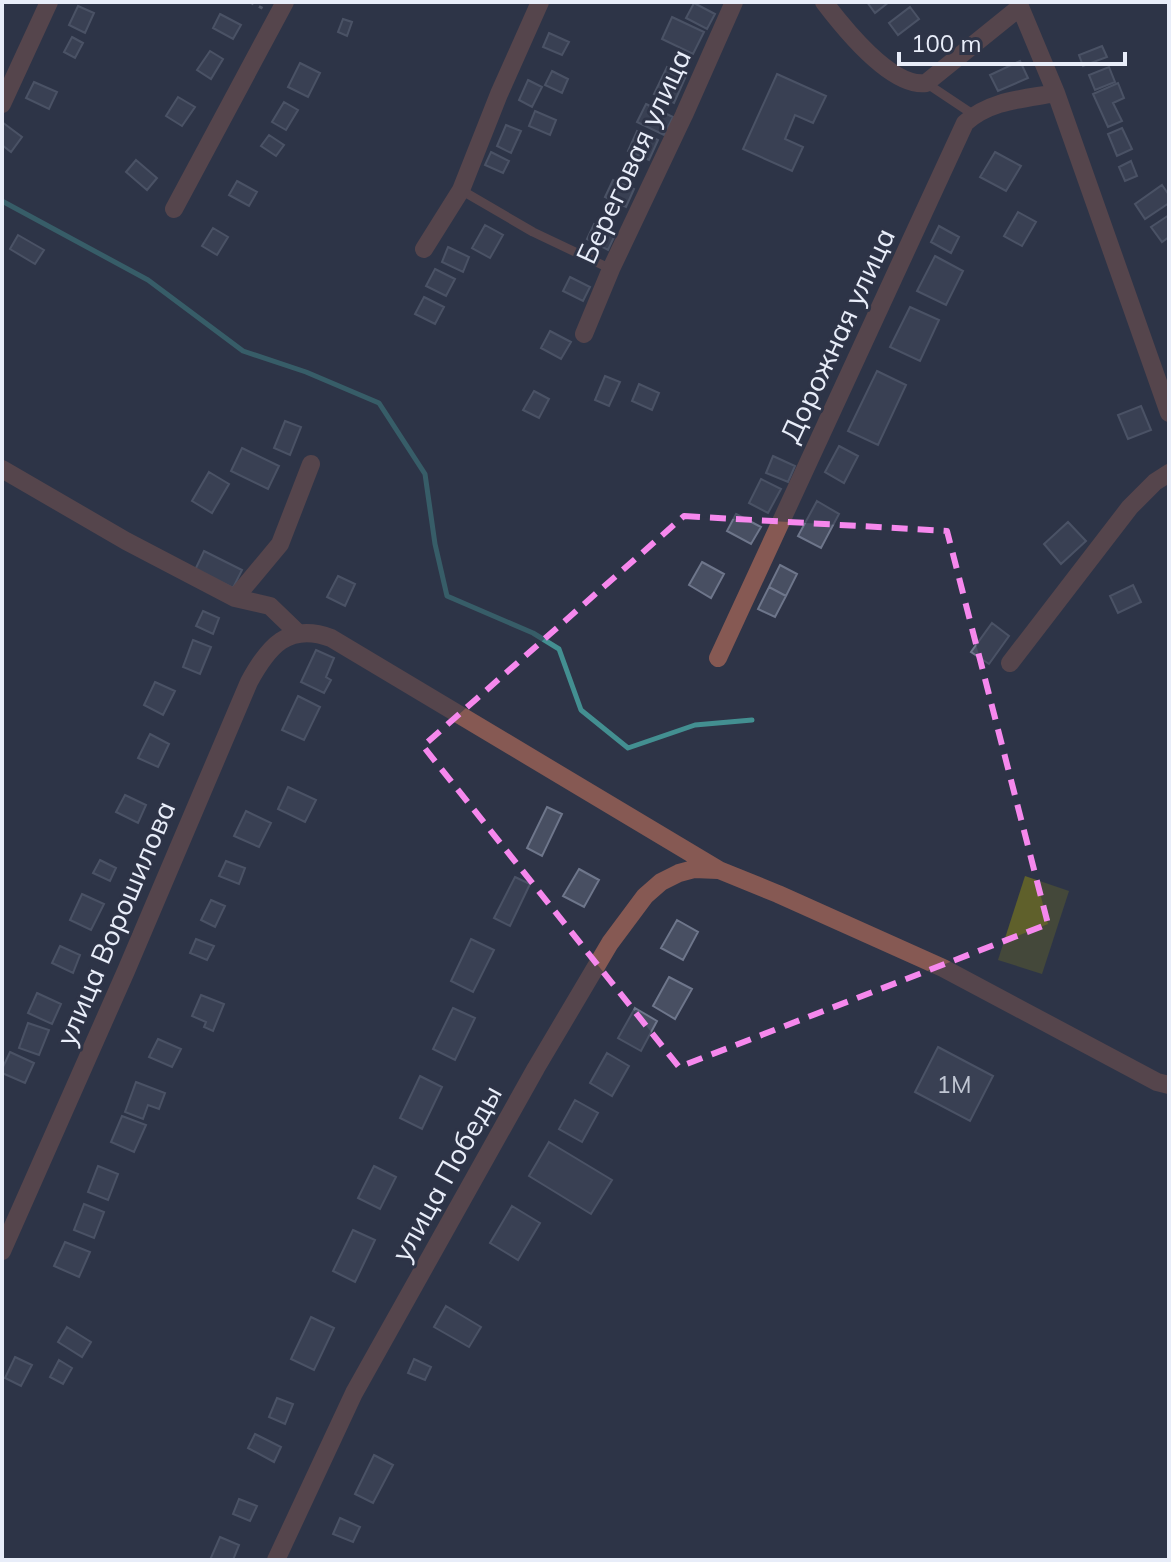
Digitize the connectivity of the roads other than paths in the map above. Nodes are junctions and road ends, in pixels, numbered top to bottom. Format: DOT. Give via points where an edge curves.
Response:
graph roads {
  1 [pos="49,2"];
  2 [pos="285,2"];
  3 [pos="540,2"];
  4 [pos="734,2"];
  5 [pos="824,2"];
  6 [pos="1019,4"];
  7 [pos="926,83"];
  8 [pos="1056,93"];
  9 [pos="2,104"];
  10 [pos="974,115"];
  11 [pos="461,190"];
  12 [pos="174,209"];
  13 [pos="424,249"];
  14 [pos="611,269"];
  15 [pos="584,334"];
  16 [pos="1162,367"];
  17 [pos="1169,413"];
  18 [pos="311,464"];
  19 [pos="2,469"];
  20 [pos="1169,473"];
  21 [pos="235,598"];
  22 [pos="298,633"];
  23 [pos="718,658"];
  24 [pos="1010,663"];
  25 [pos="719,870"];
  26 [pos="1169,1085"];
  27 [pos="2,1251"];
  28 [pos="276,1560"];
  1 -- 9 [label="street"];
  2 -- 12 [label="street"];
  3 -- 11 [label="street"];
  4 -- 14 [label="street, Береговая улица"];
  5 -- 7 [label="street" via="872,58 910,82"];
  6 -- 7 [label="street"];
  6 -- 8 [label="street"];
  7 -- 10 [label="lane"];
  8 -- 10 [label="street" via="995,105"];
  8 -- 16 [label="street"];
  10 -- 23 [label="street, Дорожная улица" via="959,134"];
  11 -- 13 [label="street"];
  11 -- 14 [label="lane"];
  14 -- 15 [label="street, Береговая улица"];
  16 -- 17 [label="street"];
  18 -- 21 [label="street" via="280,544"];
  19 -- 21 [label="street"];
  20 -- 24 [label="street" via="1130,507"];
  21 -- 22 [label="street" via="270,606"];
  22 -- 25 [label="street" via="331,638"];
  22 -- 27 [label="street, улица Ворошилова" via="267,652 249,682"];
  25 -- 26 [label="street" via="943,968"];
  25 -- 28 [label="street, улица Победы" via="694,869 661,882 610,943 354,1393"];
}
